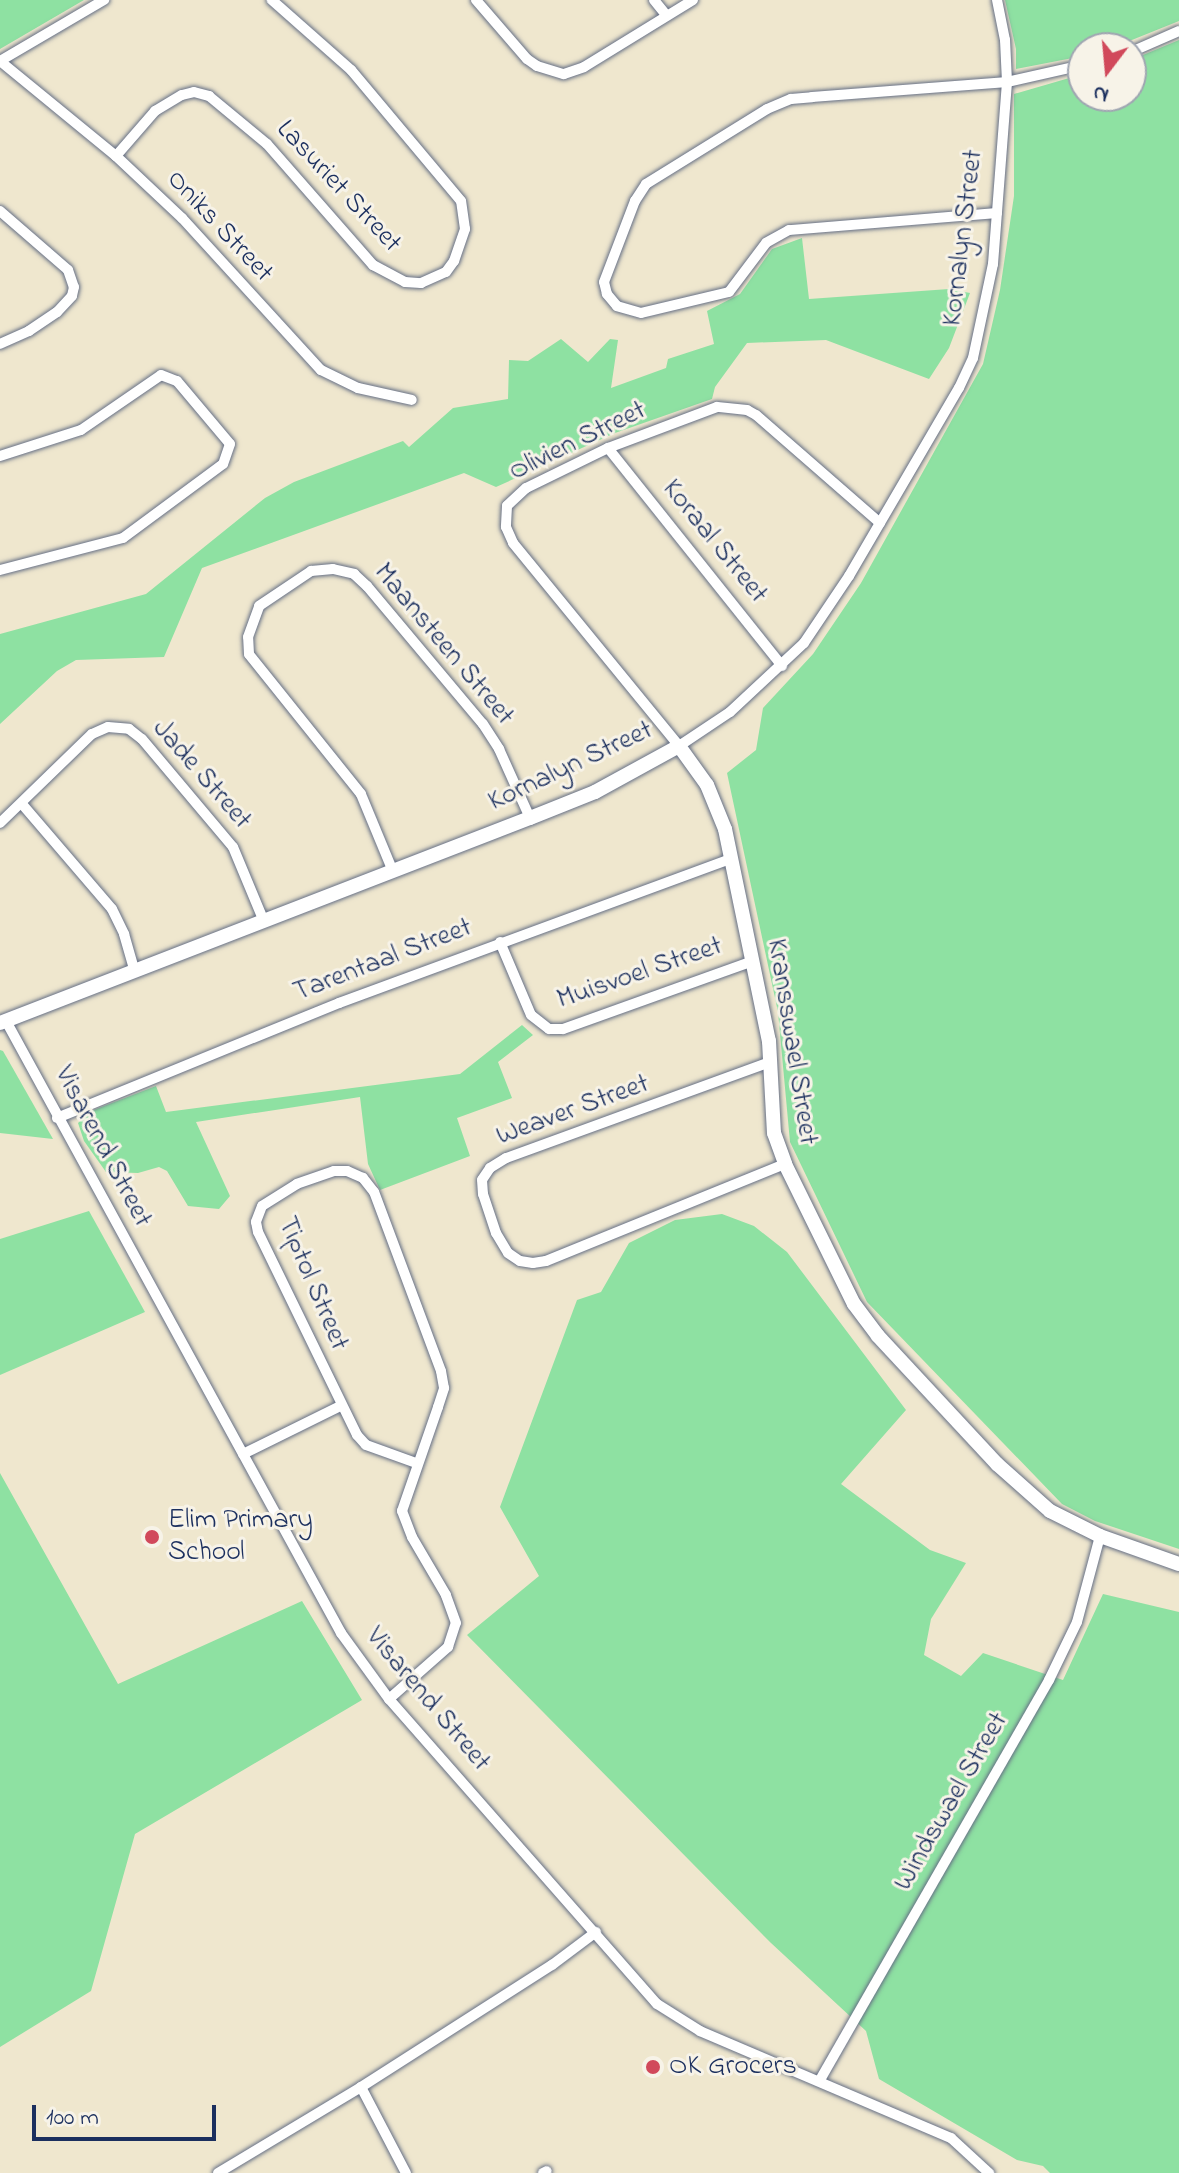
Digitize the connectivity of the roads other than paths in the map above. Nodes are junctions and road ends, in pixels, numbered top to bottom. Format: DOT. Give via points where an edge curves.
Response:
graph roads {
  1 [pos="104,0"];
  2 [pos="272,0"];
  3 [pos="476,0"];
  4 [pos="654,0"];
  5 [pos="693,0"];
  6 [pos="997,0"];
  7 [pos="666,15"];
  8 [pos="1179,31"];
  9 [pos="1147,45"];
  10 [pos="0,61"];
  11 [pos="1067,69"];
  12 [pos="1007,82"];
  13 [pos="116,156"];
  14 [pos="0,211"];
  15 [pos="997,213"];
  16 [pos="0,344"];
  17 [pos="412,400"];
  18 [pos="608,448"];
  19 [pos="0,456"];
  20 [pos="880,523"];
  21 [pos="0,570"];
  22 [pos="782,666"];
  23 [pos="679,746"];
  24 [pos="22,804"];
  25 [pos="530,818"];
  26 [pos="0,823"];
  27 [pos="731,859"];
  28 [pos="392,869"];
  29 [pos="263,919"];
  30 [pos="500,942"];
  31 [pos="753,961"];
  32 [pos="134,969"];
  33 [pos="3,1022"];
  34 [pos="770,1062"];
  35 [pos="57,1118"];
  36 [pos="785,1164"];
  37 [pos="340,1406"];
  38 [pos="243,1454"];
  39 [pos="416,1463"];
  40 [pos="1100,1536"];
  41 [pos="1179,1564"];
  42 [pos="389,1699"];
  43 [pos="596,1932"];
  44 [pos="820,2080"];
  45 [pos="361,2087"];
  46 [pos="218,2173"];
  47 [pos="406,2173"];
  48 [pos="989,2173"];
  1 -- 10 [label="street"];
  2 -- 13 [label="street, Lasuriet Street" via="351,70 461,201 465,229 446,272 421,283 405,282 373,265 267,144 209,96 182,95 155,111"];
  3 -- 7 [label="street" via="527,59 564,74"];
  4 -- 7 [label="street"];
  5 -- 7 [label="street"];
  6 -- 12 [label="street, Kornalyn Street"];
  8 -- 9 [label="street"];
  10 -- 13 [label="street, Oniks Street"];
  11 -- 12 [label="street"];
  12 -- 15 [label="street, Kornalyn Street"];
  12 -- 15 [label="street" via="791,99 767,109 646,184 604,282 617,306 641,313 729,292 766,243 789,230"];
  13 -- 17 [label="street, Oniks Street" via="182,218 321,370 358,388"];
  14 -- 16 [label="street" via="68,270 74,287 57,312"];
  15 -- 20 [label="street, Kornalyn Street" via="993,264 973,358"];
  18 -- 20 [label="street, Olivien Street" via="708,408 747,410"];
  18 -- 22 [label="street, Koraal Street"];
  18 -- 23 [label="street, Olivien Street" via="515,496 507,506 506,527 513,543"];
  19 -- 21 [label="street" via="71,435 161,375 177,381 230,444 223,464 123,538"];
  20 -- 22 [label="street, Kornalyn Street" via="823,617"];
  22 -- 23 [label="street, Kornalyn Street" via="730,712"];
  23 -- 25 [label="street, Kornalyn Street" via="595,792"];
  23 -- 27 [label="street, Kransswael Street" via="707,785"];
  24 -- 26 [label="street, Jade Street"];
  24 -- 29 [label="street, Jade Street" via="92,734 108,727 129,729 233,847"];
  24 -- 32 [label="street" via="112,909"];
  25 -- 28 [label="street, Kornalyn Street"];
  25 -- 28 [label="street, Maansteen Street" via="483,724 367,586 354,574 311,571 259,606 248,637 249,654 361,794"];
  27 -- 30 [label="street, Tarentaal Street"];
  27 -- 31 [label="street, Kransswael Street"];
  28 -- 29 [label="street, Kornalyn Street"];
  29 -- 32 [label="street, Kornalyn Street"];
  30 -- 31 [label="street, Muisvoel Street" via="531,1015 549,1029 563,1029"];
  30 -- 35 [label="street, Tarentaal Street"];
  31 -- 34 [label="street, Kransswael Street"];
  32 -- 33 [label="street, Kornalyn Street"];
  33 -- 35 [label="street, Visarend Street"];
  34 -- 36 [label="street, Kransswael Street" via="774,1133"];
  34 -- 36 [label="street, Weaver Street" via="506,1158 482,1180 483,1194 508,1253 533,1263"];
  35 -- 38 [label="street, Visarend Street"];
  36 -- 40 [label="street, Kransswael Street" via="838,1275 878,1336 997,1464 1050,1511"];
  37 -- 38 [label="street"];
  37 -- 39 [label="street, Tiptol Street" via="366,1445"];
  37 -- 39 [label="street, Tiptol Street" via="256,1222 262,1206 277,1194 334,1171 363,1178 374,1192 441,1371 444,1388"];
  38 -- 42 [label="street, Visarend Street" via="341,1633"];
  39 -- 42 [label="street, Tiptol Street" via="403,1499 404,1523 446,1595 456,1623 448,1647"];
  40 -- 41 [label="street, Kransswael Street"];
  40 -- 44 [label="street, Windswael Street" via="1077,1622 1049,1680"];
  42 -- 43 [label="street, Visarend Street"];
  43 -- 44 [label="street, Visarend Street" via="657,2004 679,2019"];
  43 -- 45 [label="street"];
  44 -- 48 [label="street, Visarend Street" via="951,2138"];
  45 -- 46 [label="street"];
  45 -- 47 [label="street"];
}
